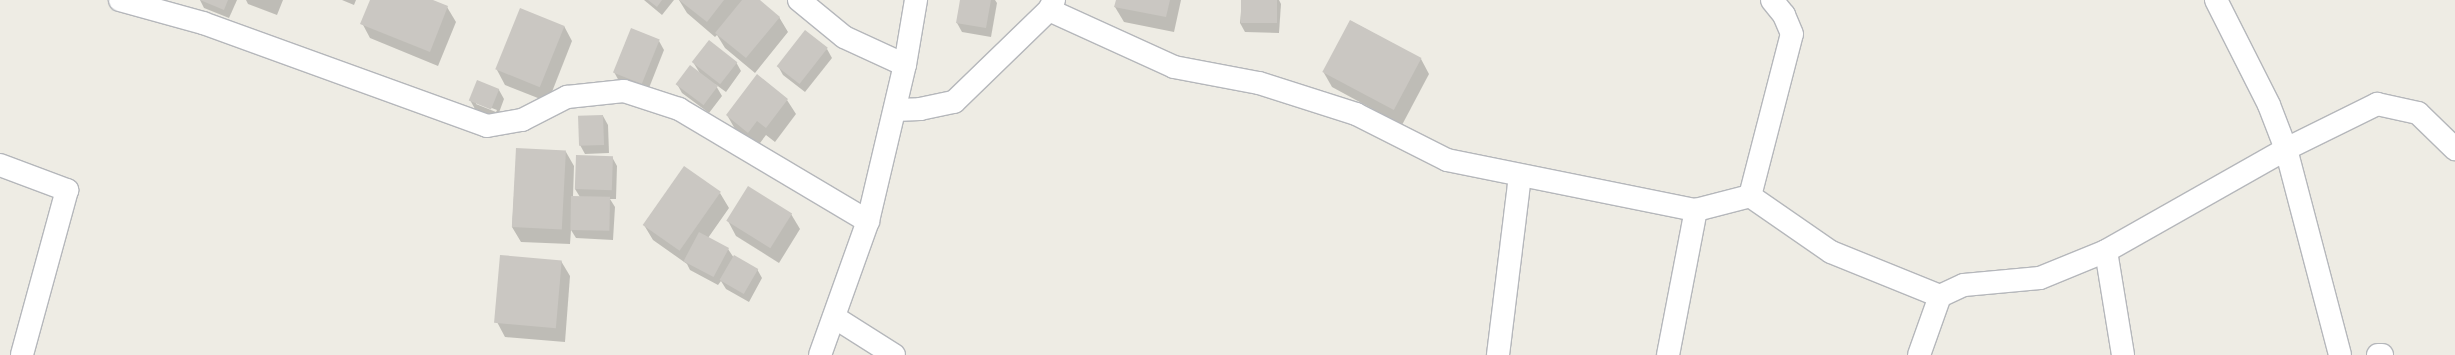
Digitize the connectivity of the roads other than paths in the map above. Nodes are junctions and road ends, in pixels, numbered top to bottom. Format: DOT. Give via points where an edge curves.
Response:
graph roads {
  1 [pos="120,0"];
  2 [pos="799,0"];
  3 [pos="916,0"];
  4 [pos="1772,0"];
  5 [pos="2216,0"];
  6 [pos="1051,5"];
  7 [pos="905,65"];
  8 [pos="895,110"];
  9 [pos="2455,149"];
  10 [pos="2286,150"];
  11 [pos="0,165"];
  12 [pos="1520,176"];
  13 [pos="1750,196"];
  14 [pos="1696,210"];
  15 [pos="868,221"];
  16 [pos="2106,251"];
  17 [pos="1940,296"];
  18 [pos="834,317"];
  19 [pos="22,355"];
  20 [pos="820,355"];
  21 [pos="894,355"];
  22 [pos="1498,355"];
  23 [pos="1668,355"];
  24 [pos="1919,355"];
  25 [pos="2123,355"];
  26 [pos="2340,355"];
  27 [pos="2378,355"];
  28 [pos="2382,355"];
  1 -- 15 [label="street" via="203,23 487,126 522,120 567,97 624,91 678,109"];
  2 -- 7 [label="street" via="844,37"];
  3 -- 7 [label="street"];
  4 -- 13 [label="street" via="1784,15 1792,34"];
  5 -- 10 [label="street" via="2269,105"];
  6 -- 8 [label="street" via="954,102 920,109"];
  6 -- 12 [label="street" via="1174,67 1259,82 1356,114 1447,160"];
  7 -- 8 [label="street"];
  8 -- 15 [label="street"];
  9 -- 10 [label="street" via="2418,113 2377,104"];
  10 -- 16 [label="street"];
  10 -- 26 [label="street"];
  11 -- 19 [label="street" via="67,190"];
  12 -- 14 [label="street"];
  12 -- 22 [label="street"];
  13 -- 14 [label="street"];
  13 -- 17 [label="street" via="1831,252"];
  14 -- 23 [label="street"];
  15 -- 18 [label="street"];
  16 -- 17 [label="street" via="2040,278 1964,285"];
  16 -- 25 [label="street"];
  17 -- 24 [label="street"];
  18 -- 20 [label="street"];
  18 -- 21 [label="street"];
  27 -- 28 [label="street"];
}
